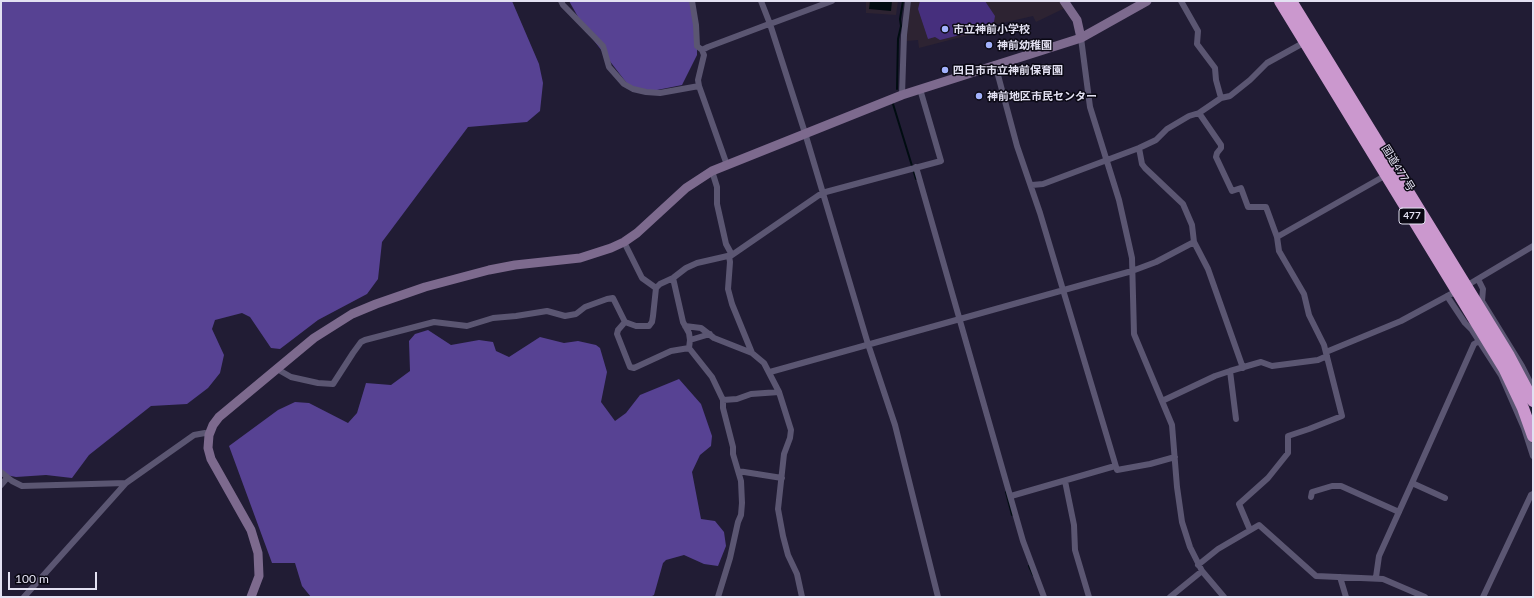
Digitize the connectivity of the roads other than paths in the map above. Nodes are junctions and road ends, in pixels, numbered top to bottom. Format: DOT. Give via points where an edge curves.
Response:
graph roads {
  1 [pos="561,1"];
  2 [pos="692,1"];
  3 [pos="761,1"];
  4 [pos="832,1"];
  5 [pos="908,1"];
  6 [pos="1064,1"];
  7 [pos="1147,1"];
  8 [pos="1182,1"];
  9 [pos="1280,1"];
  10 [pos="1291,1"];
  11 [pos="770,24"];
  12 [pos="1081,38"];
  13 [pos="1305,42"];
  14 [pos="702,50"];
  15 [pos="995,64"];
  16 [pos="699,86"];
  17 [pos="920,89"];
  18 [pos="902,95"];
  19 [pos="1221,98"];
  20 [pos="1199,113"];
  21 [pos="805,133"];
  22 [pos="1139,148"];
  23 [pos="1107,160"];
  24 [pos="726,165"];
  25 [pos="916,167"];
  26 [pos="712,172"];
  27 [pos="1391,173"];
  28 [pos="1032,185"];
  29 [pos="822,193"];
  30 [pos="1277,237"];
  31 [pos="624,242"];
  32 [pos="1194,242"];
  33 [pos="1533,246"];
  34 [pos="730,256"];
  35 [pos="1132,271"];
  36 [pos="673,278"];
  37 [pos="1478,279"];
  38 [pos="656,288"];
  39 [pos="1064,290"];
  40 [pos="1457,291"];
  41 [pos="959,319"];
  42 [pos="625,322"];
  43 [pos="685,326"];
  44 [pos="710,334"];
  45 [pos="1483,339"];
  46 [pos="690,340"];
  47 [pos="868,344"];
  48 [pos="689,348"];
  49 [pos="752,353"];
  50 [pos="1327,354"];
  51 [pos="1243,368"];
  52 [pos="277,369"];
  53 [pos="1230,371"];
  54 [pos="770,372"];
  55 [pos="1533,388"];
  56 [pos="779,392"];
  57 [pos="723,400"];
  58 [pos="1533,401"];
  59 [pos="1162,402"];
  60 [pos="1236,419"];
  61 [pos="209,435"];
  62 [pos="1533,436"];
  63 [pos="1533,456"];
  64 [pos="1175,457"];
  65 [pos="1115,466"];
  66 [pos="738,471"];
  67 [pos="1,472"];
  68 [pos="8,478"];
  69 [pos="782,478"];
  70 [pos="1065,481"];
  71 [pos="126,483"];
  72 [pos="1412,483"];
  73 [pos="1,485"];
  74 [pos="1533,494"];
  75 [pos="1011,496"];
  76 [pos="1311,497"];
  77 [pos="1445,498"];
  78 [pos="1398,512"];
  79 [pos="1250,530"];
  80 [pos="1198,565"];
  81 [pos="1202,571"];
  82 [pos="1340,578"];
  83 [pos="1376,578"];
  84 [pos="24,597"];
  85 [pos="251,597"];
  86 [pos="718,597"];
  87 [pos="802,597"];
  88 [pos="938,597"];
  89 [pos="1044,597"];
  90 [pos="1088,597"];
  91 [pos="1170,597"];
  92 [pos="1224,597"];
  93 [pos="1346,597"];
  94 [pos="1426,597"];
  95 [pos="1484,597"];
  1 -- 16 [label="street" via="603,46 609,68 624,84 640,91 660,93"];
  2 -- 14 [label="street" via="697,46"];
  3 -- 11 [label="street"];
  4 -- 11 [label="street"];
  5 -- 18 [label="street"];
  6 -- 12 [label="street" via="1077,20"];
  7 -- 12 [label="street"];
  8 -- 19 [label="street" via="1198,31 1198,44 1215,68"];
  9 -- 13 [label="highway, 国道477号 / 477"];
  10 -- 27 [label="highway, 国道477号 / 477"];
  11 -- 14 [label="street"];
  11 -- 21 [label="street"];
  12 -- 15 [label="street"];
  12 -- 23 [label="street" via="1090,107"];
  13 -- 19 [label="street" via="1267,63 1230,96"];
  13 -- 27 [label="highway, 国道477号 / 477"];
  14 -- 16 [label="street" via="704,55"];
  15 -- 17 [label="street"];
  15 -- 28 [label="street" via="1017,146"];
  16 -- 24 [label="street"];
  17 -- 18 [label="street"];
  17 -- 25 [label="street" via="941,161"];
  18 -- 21 [label="street"];
  19 -- 20 [label="street"];
  20 -- 22 [label="street" via="1189,116 1167,129 1156,140"];
  20 -- 30 [label="street" via="1221,145 1216,158 1232,191 1241,188 1248,208 1266,206"];
  21 -- 24 [label="street"];
  21 -- 29 [label="street"];
  22 -- 23 [label="street"];
  22 -- 32 [label="street" via="1145,168 1183,204 1192,225"];
  23 -- 28 [label="street" via="1043,184"];
  23 -- 35 [label="street" via="1119,200 1132,258"];
  24 -- 26 [label="street"];
  25 -- 29 [label="street"];
  25 -- 41 [label="street"];
  26 -- 31 [label="street" via="686,188"];
  26 -- 34 [label="street" via="717,187 717,204 724,238"];
  27 -- 30 [label="street"];
  27 -- 40 [label="highway, 国道477号 / 477"];
  28 -- 39 [label="street"];
  29 -- 34 [label="street"];
  29 -- 47 [label="street"];
  30 -- 50 [label="street" via="1279,251 1304,294 1309,315"];
  31 -- 38 [label="street" via="642,278"];
  31 -- 52 [label="street" via="580,258 489,270 425,287 376,304 352,314 314,338"];
  32 -- 35 [label="street" via="1156,262"];
  32 -- 51 [label="street" via="1208,269"];
  33 -- 37 [label="street"];
  34 -- 36 [label="street" via="686,268"];
  34 -- 49 [label="street" via="728,289"];
  35 -- 39 [label="street"];
  35 -- 59 [label="street" via="1134,334"];
  36 -- 38 [label="street"];
  36 -- 43 [label="street"];
  37 -- 40 [label="street"];
  37 -- 55 [label="street" via="1483,289 1482,301"];
  38 -- 42 [label="street" via="652,322 649,326 636,326"];
  39 -- 41 [label="street"];
  39 -- 65 [label="street"];
  40 -- 45 [label="highway, 国道477号 / 477"];
  40 -- 50 [label="street" via="1383,330"];
  40 -- 58 [label="highway, 国道477号 / 477" via="1509,356"];
  41 -- 47 [label="street"];
  41 -- 75 [label="street"];
  42 -- 48 [label="street" via="617,334 630,366 634,368 670,351"];
  42 -- 52 [label="street" via="613,298 565,316 547,311 493,318 467,326 434,322 361,342 333,384 291,377"];
  43 -- 44 [label="street" via="700,328"];
  43 -- 46 [label="street"];
  44 -- 46 [label="street"];
  44 -- 49 [label="street"];
  45 -- 62 [label="highway, 国道477号 / 477" via="1504,368"];
  45 -- 63 [label="street" via="1513,401"];
  45 -- 72 [label="street" via="1474,344"];
  46 -- 48 [label="street"];
  47 -- 54 [label="street"];
  47 -- 88 [label="street" via="894,425"];
  48 -- 57 [label="street" via="712,377"];
  49 -- 54 [label="street"];
  50 -- 51 [label="street" via="1318,360 1272,366 1261,362"];
  50 -- 79 [label="street" via="1342,416 1288,436 1288,453 1268,478 1239,504"];
  51 -- 53 [label="street"];
  52 -- 61 [label="street" via="219,416"];
  53 -- 59 [label="street"];
  53 -- 60 [label="street"];
  54 -- 56 [label="street"];
  56 -- 57 [label="street"];
  56 -- 69 [label="street" via="791,430 784,454"];
  57 -- 66 [label="street"];
  59 -- 64 [label="street" via="1172,425"];
  61 -- 71 [label="street" via="194,435"];
  61 -- 85 [label="street" via="208,448 211,459 251,530 258,553 259,576"];
  64 -- 65 [label="street" via="1117,470"];
  64 -- 80 [label="street" via="1182,522"];
  65 -- 70 [label="street"];
  66 -- 69 [label="street"];
  66 -- 86 [label="street" via="741,481 741,515"];
  67 -- 68 [label="street"];
  68 -- 71 [label="street" via="26,486"];
  68 -- 73 [label="street"];
  69 -- 87 [label="street" via="779,520"];
  70 -- 75 [label="street"];
  70 -- 90 [label="street" via="1074,525 1075,550"];
  71 -- 84 [label="street"];
  72 -- 77 [label="street"];
  72 -- 78 [label="street"];
  74 -- 95 [label="street"];
  75 -- 89 [label="street" via="1023,541"];
  76 -- 78 [label="street" via="1312,492 1341,486"];
  78 -- 83 [label="street" via="1379,556"];
  79 -- 80 [label="street" via="1218,549"];
  79 -- 82 [label="street" via="1259,525 1316,576"];
  80 -- 81 [label="street"];
  81 -- 91 [label="street"];
  81 -- 92 [label="street"];
  82 -- 83 [label="street"];
  82 -- 93 [label="street"];
  83 -- 94 [label="street"];
}
